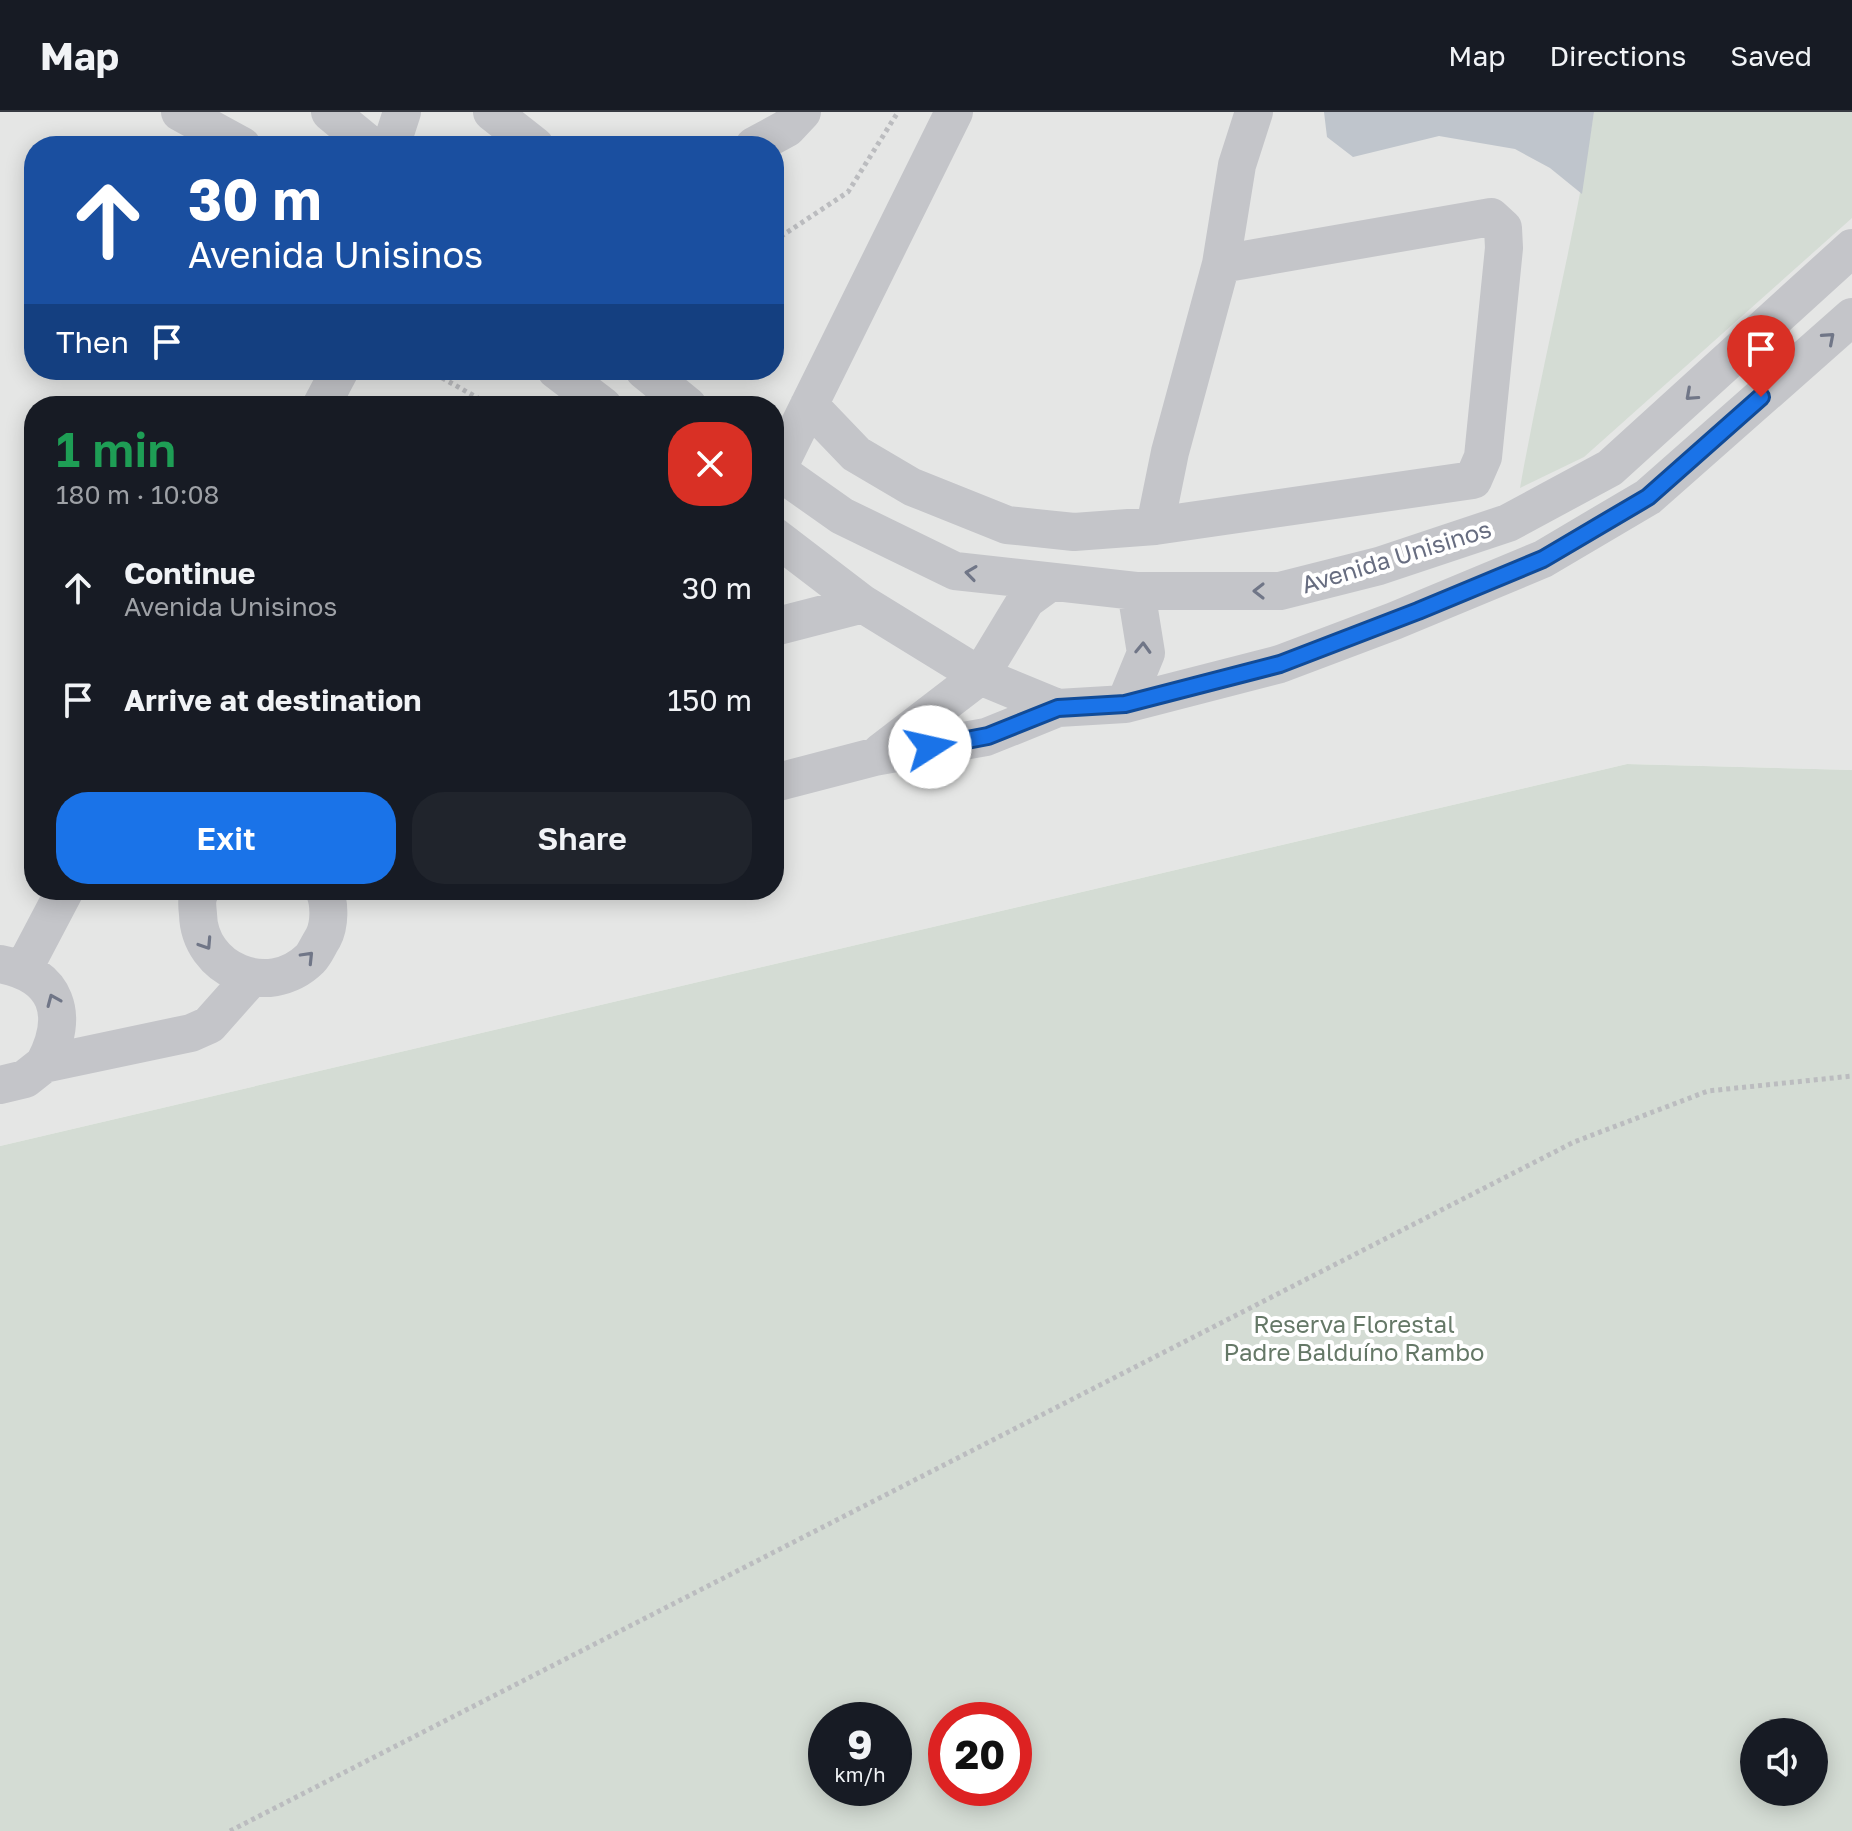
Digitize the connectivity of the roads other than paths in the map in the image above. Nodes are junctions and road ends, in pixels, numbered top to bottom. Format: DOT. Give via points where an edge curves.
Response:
graph roads {
  1 [pos="180,112"];
  2 [pos="330,112"];
  3 [pos="402,112"];
  4 [pos="492,112"];
  5 [pos="802,112"];
  6 [pos="954,112"];
  7 [pos="1254,112"];
  8 [pos="224,136"];
  9 [pos="359,136"];
  10 [pos="394,136"];
  11 [pos="522,136"];
  12 [pos="772,136"];
  13 [pos="1852,248"];
  14 [pos="1221,264"];
  15 [pos="1852,317"];
  16 [pos="569,380"];
  17 [pos="656,380"];
  18 [pos="590,396"];
  19 [pos="676,396"];
  20 [pos="809,405"];
  21 [pos="784,452"];
  22 [pos="784,475"];
  23 [pos="1155,526"];
  24 [pos="784,544"];
  25 [pos="1048,584"];
  26 [pos="1136,591"];
  27 [pos="863,604"];
  28 [pos="784,624"];
  29 [pos="980,676"];
  30 [pos="1125,704"];
  31 [pos="1058,708"];
  32 [pos="874,757"];
  33 [pos="784,780"];
  34 [pos="58,900"];
  35 [pos="197,900"];
  36 [pos="334,900"];
  37 [pos="12,966"];
  38 [pos="250,979"];
  39 [pos="44,1064"];
  40 [pos="0,1085"];
  1 -- 8 [label="lane"];
  2 -- 9 [label="lane"];
  3 -- 10 [label="lane"];
  4 -- 11 [label="lane"];
  5 -- 12 [label="lane"];
  6 -- 20 [label="lane"];
  7 -- 14 [label="lane" via="1237,165"];
  13 -- 26 [label="lane, Avenida Unisinos, one-way" via="1610,468 1508,523 1379,566 1280,591"];
  14 -- 23 [label="lane"];
  14 -- 23 [label="lane" via="1491,217 1503,228 1504,248 1483,457 1473,480 1456,484"];
  30 -- 15 [label="lane, Avenida Unisinos, one-way" via="1280,664 1543,559 1648,497"];
  16 -- 18 [label="lane"];
  17 -- 19 [label="lane"];
  20 -- 21 [label="lane"];
  20 -- 23 [label="lane" via="856,454 962,510 1007,525 1074,532"];
  25 -- 22 [label="lane, Avenida Unisinos, one-way" via="955,571 842,516"];
  24 -- 27 [label="lane, Avenida Unisinos"];
  25 -- 26 [label="lane, Avenida Unisinos"];
  25 -- 29 [label="lane" via="1026,600"];
  30 -- 26 [label="lane, one-way" via="1146,653"];
  27 -- 28 [label="lane"];
  27 -- 29 [label="lane, Avenida Unisinos"];
  29 -- 31 [label="lane, Avenida Unisinos"];
  29 -- 32 [label="lane"];
  30 -- 31 [label="lane, Avenida Unisinos"];
  31 -- 32 [label="lane" via="988,736"];
  32 -- 33 [label="lane"];
  34 -- 37 [label="lane"];
  35 -- 38 [label="lane, one-way" via="198,932 217,963"];
  38 -- 36 [label="lane, one-way" via="283,976 311,959 327,930"];
  39 -- 37 [label="lane, one-way" via="57,1039 58,1011 46,986"];
  38 -- 39 [label="lane" via="209,1025 191,1033"];
  39 -- 40 [label="lane" via="25,1079"];
}
